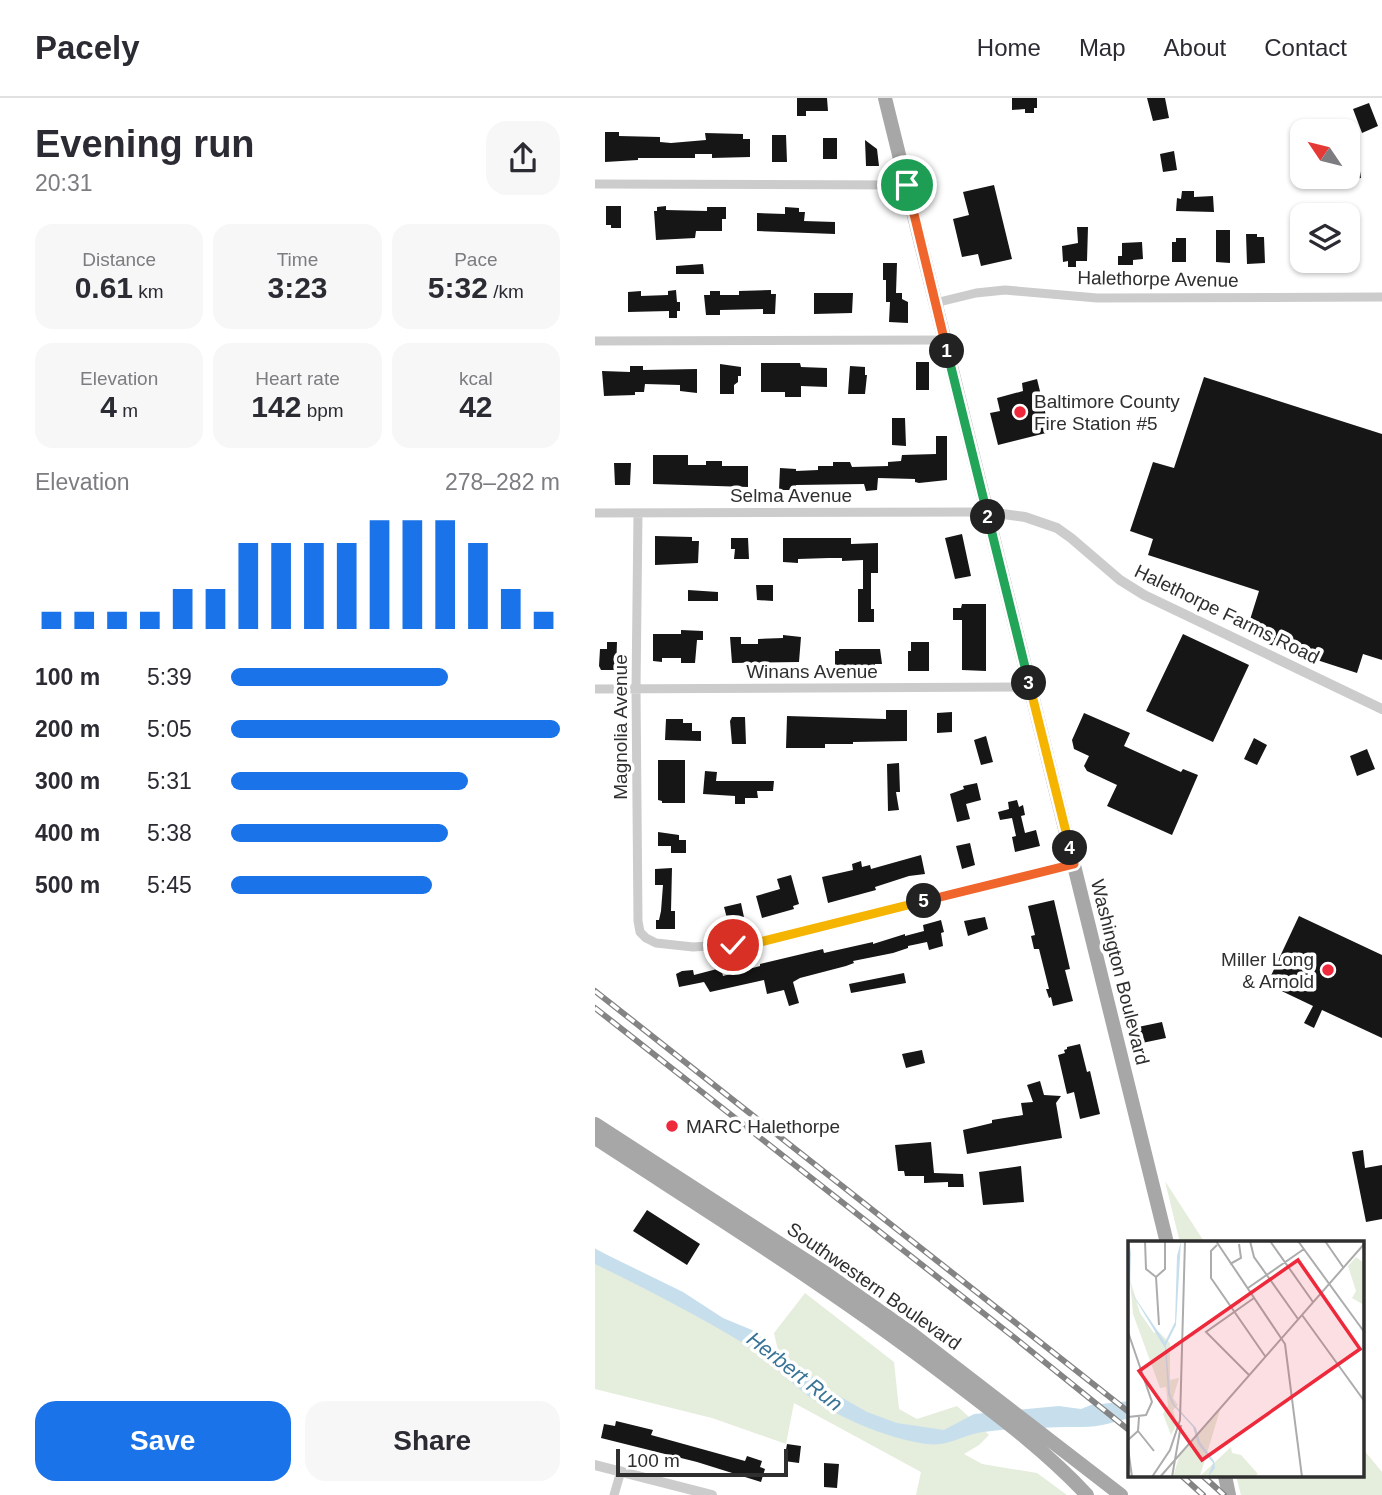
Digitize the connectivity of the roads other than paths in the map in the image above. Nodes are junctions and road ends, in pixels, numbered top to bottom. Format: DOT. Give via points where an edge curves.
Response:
graph roads {
  1 [pos="885,98"];
  2 [pos="595,184"];
  3 [pos="907,185"];
  4 [pos="1382,297"];
  5 [pos="935,303"];
  6 [pos="944,340"];
  7 [pos="595,341"];
  8 [pos="595,513"];
  9 [pos="638,513"];
  10 [pos="987,513"];
  11 [pos="1030,687"];
  12 [pos="595,689"];
  13 [pos="636,689"];
  14 [pos="1382,709"];
  15 [pos="1074,864"];
  16 [pos="595,1124"];
  17 [pos="595,1138"];
  18 [pos="1167,1241"];
  19 [pos="595,1465"];
  20 [pos="621,1471"];
  21 [pos="614,1495"];
  22 [pos="712,1495"];
  23 [pos="1087,1495"];
  24 [pos="1121,1495"];
  1 -- 3 [label="main road, Washington Boulevard"];
  2 -- 3 [label="street"];
  3 -- 5 [label="main road, Washington Boulevard"];
  4 -- 5 [label="street, Halethorpe Avenue" via="1097,298 1005,290"];
  5 -- 6 [label="main road, Washington Boulevard"];
  6 -- 7 [label="street"];
  6 -- 10 [label="main road, Washington Boulevard"];
  8 -- 9 [label="street, Selma Avenue"];
  9 -- 10 [label="street, Selma Avenue"];
  9 -- 13 [label="street, Magnolia Avenue"];
  10 -- 11 [label="main road, Washington Boulevard"];
  10 -- 14 [label="street, Halethorpe Farms Road" via="1025,517 1057,528 1144,595"];
  11 -- 13 [label="street, Winans Avenue"];
  11 -- 15 [label="main road, Washington Boulevard"];
  12 -- 13 [label="street, Winans Avenue"];
  13 -- 15 [label="street, Magnolia Avenue" via="638,921 646,939 693,947 756,943"];
  15 -- 18 [label="main road, Washington Boulevard"];
  16 -- 24 [label="main road, Southwestern Boulevard" via="827,1274"];
  17 -- 23 [label="main road, Southwestern Boulevard" via="904,1343 1055,1463"];
  19 -- 20 [label="street"];
  20 -- 21 [label="street"];
  20 -- 22 [label="street"];
}
